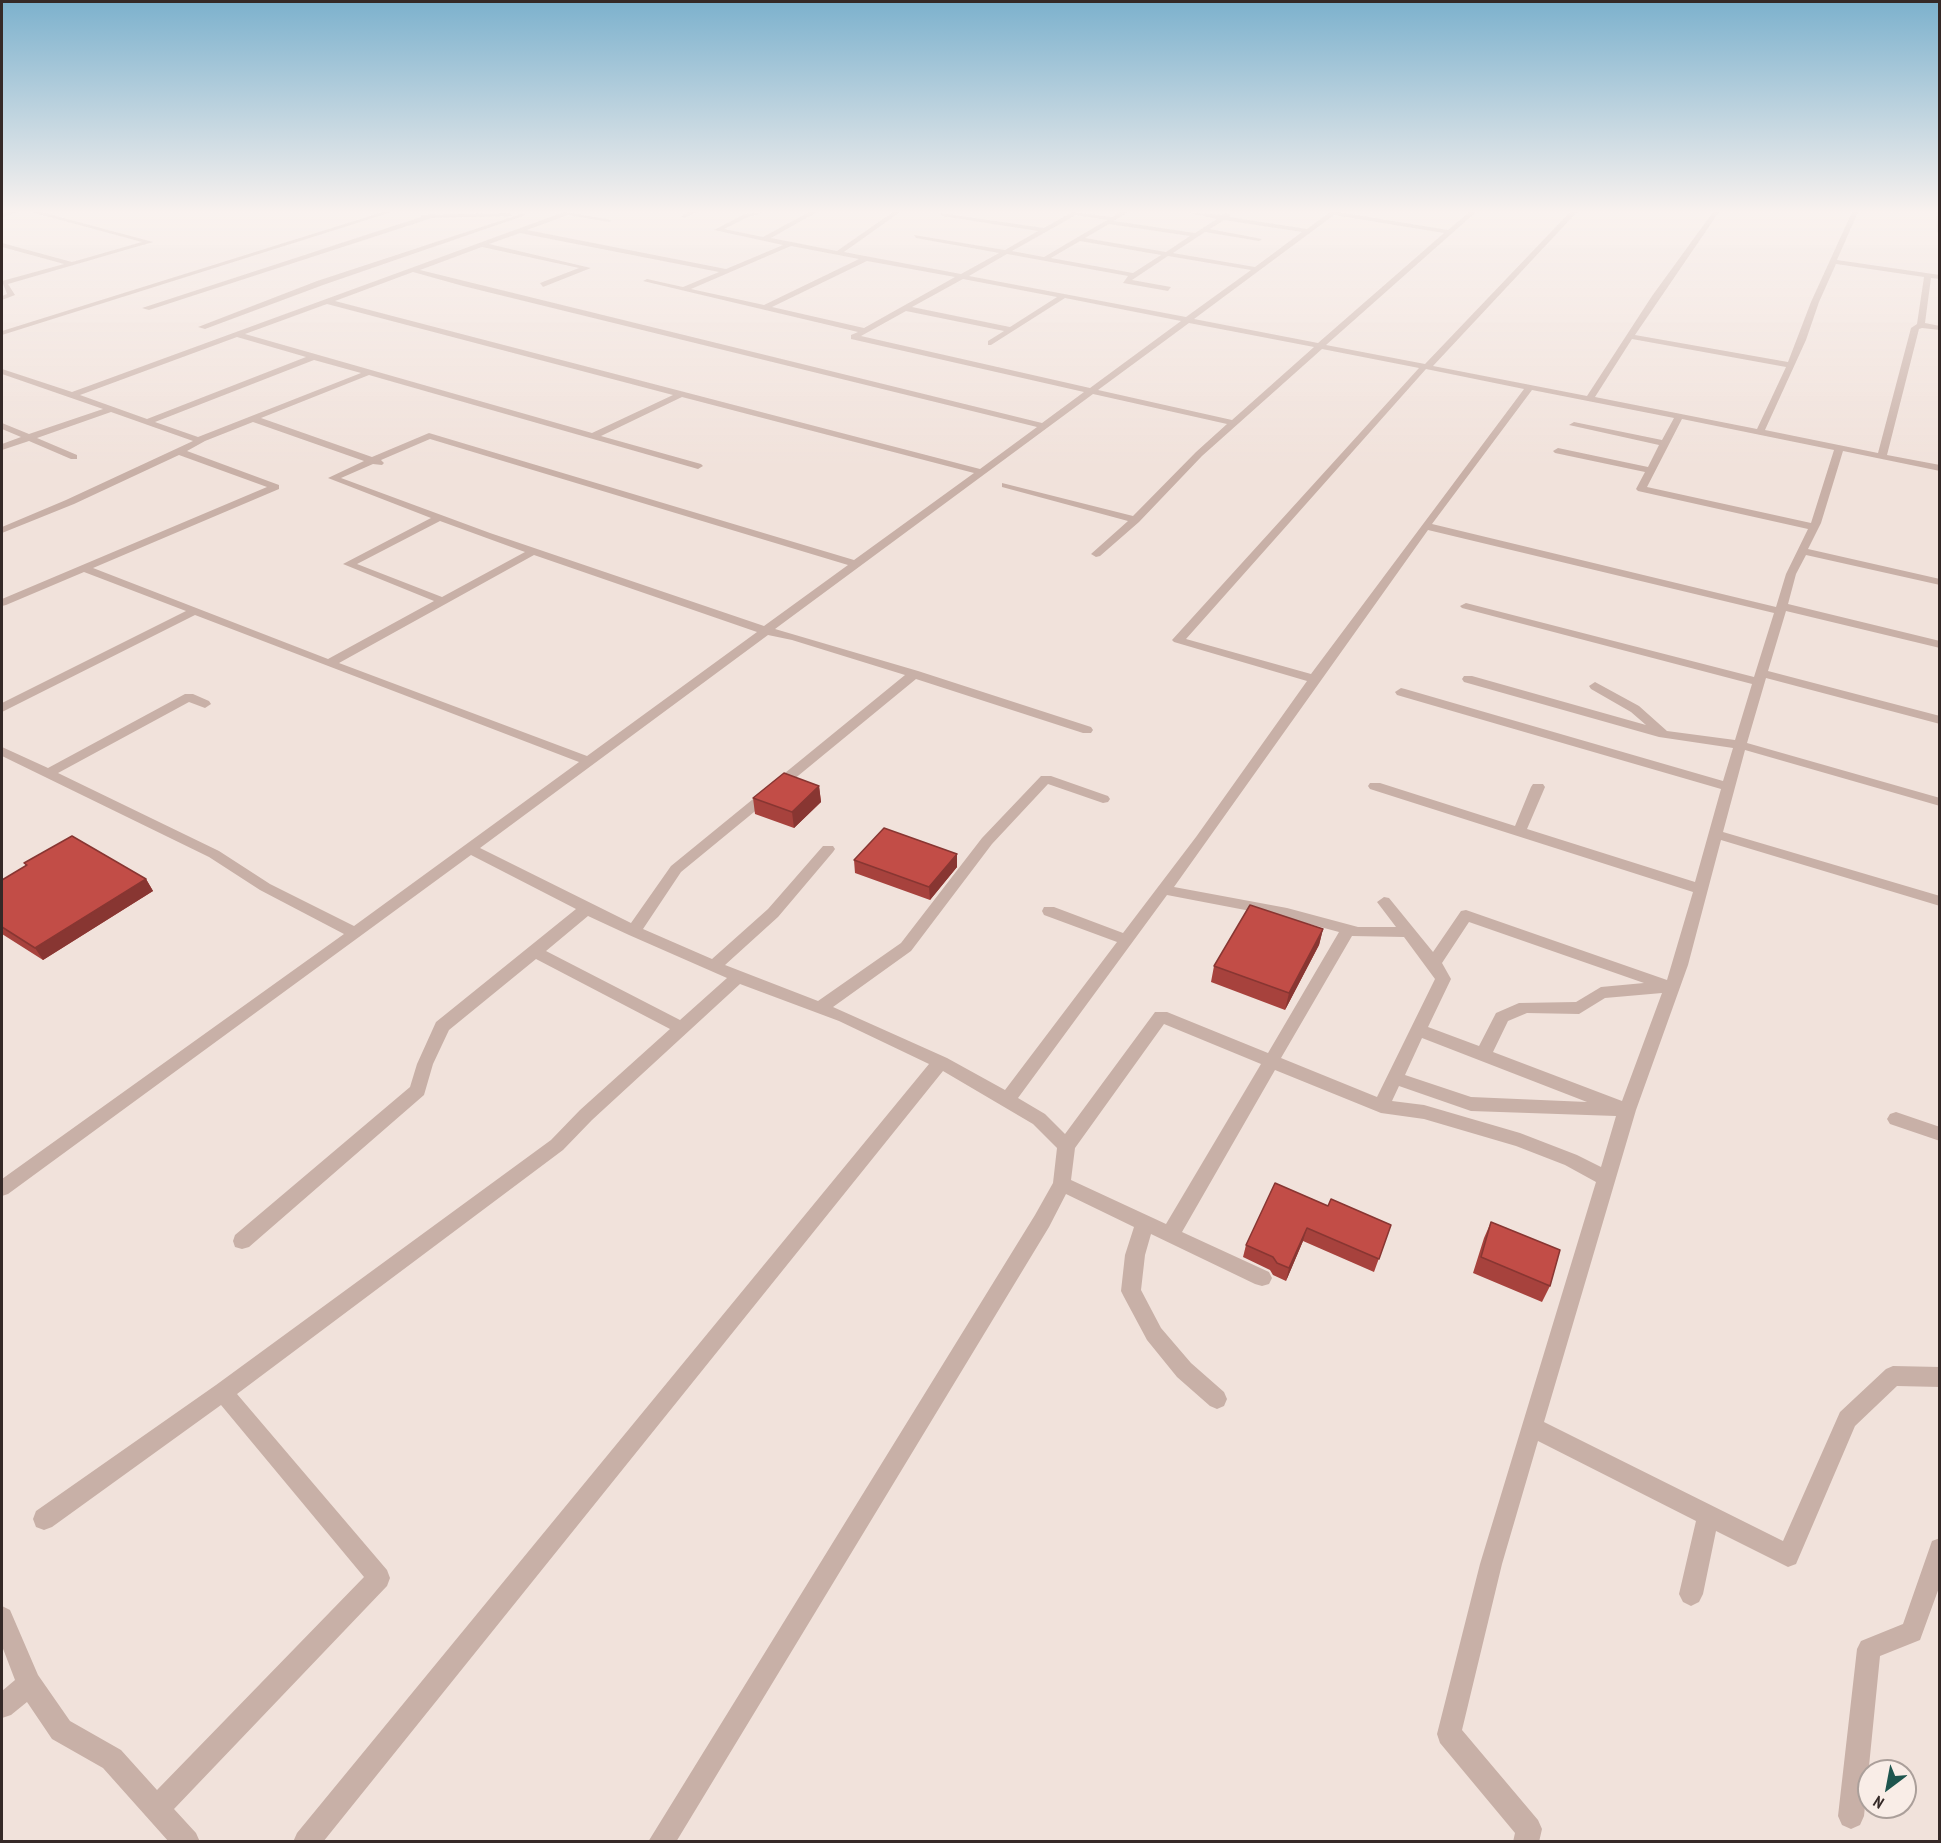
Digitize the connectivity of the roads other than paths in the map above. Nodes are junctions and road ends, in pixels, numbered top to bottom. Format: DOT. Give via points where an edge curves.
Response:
graph roads {
  1 [pos="114,298"];
  2 [pos="177,298"];
  3 [pos="280,298"];
  4 [pos="337,298"];
  5 [pos="519,298"];
  6 [pos="722,298"];
  7 [pos="785,298"];
  8 [pos="922,298"];
  9 [pos="1061,298"];
  10 [pos="1073,298"];
  11 [pos="1219,298"];
  12 [pos="1374,298"];
  13 [pos="1490,298"];
  14 [pos="1656,298"];
  15 [pos="1818,298"];
  16 [pos="1925,298"];
  17 [pos="326,302"];
  18 [pos="146,308"];
  19 [pos="764,308"];
  20 [pos="904,308"];
  21 [pos="1187,322"];
  22 [pos="1921,325"];
  23 [pos="202,327"];
  24 [pos="1940,328"];
  25 [pos="1011,330"];
  26 [pos="866,331"];
  27 [pos="2,333"];
  28 [pos="235,334"];
  29 [pos="1630,336"];
  30 [pos="991,343"];
  31 [pos="1317,347"];
  32 [pos="314,357"];
  33 [pos="1791,365"];
  34 [pos="1425,367"];
  35 [pos="2,371"];
  36 [pos="370,372"];
  37 [pos="1530,387"];
  38 [pos="1092,391"];
  39 [pos="681,394"];
  40 [pos="72,395"];
  41 [pos="1588,399"];
  42 [pos="111,409"];
  43 [pos="1679,416"];
  44 [pos="254,419"];
  45 [pos="146,422"];
  46 [pos="1233,423"];
  47 [pos="1574,425"];
  48 [pos="2,426"];
  49 [pos="1045,426"];
  50 [pos="1760,432"];
  51 [pos="591,437"];
  52 [pos="29,438"];
  53 [pos="199,440"];
  54 [pos="1664,443"];
  55 [pos="2,447"];
  56 [pos="1839,448"];
  57 [pos="178,451"];
  58 [pos="1558,451"];
  59 [pos="1882,456"];
  60 [pos="74,457"];
  61 [pos="374,461"];
  62 [pos="387,466"];
  63 [pos="698,466"];
  64 [pos="1940,468"];
  65 [pos="1651,470"];
  66 [pos="981,472"];
  67 [pos="1005,485"];
  68 [pos="439,519"];
  69 [pos="1135,520"];
  70 [pos="1426,526"];
  71 [pos="1814,527"];
  72 [pos="2,530"];
  73 [pos="534,551"];
  74 [pos="1802,551"];
  75 [pos="1096,554"];
  76 [pos="858,565"];
  77 [pos="84,568"];
  78 [pos="1940,582"];
  79 [pos="443,601"];
  80 [pos="2,603"];
  81 [pos="1466,606"];
  82 [pos="1780,608"];
  83 [pos="195,611"];
  84 [pos="767,631"];
  85 [pos="1940,645"];
  86 [pos="329,663"];
  87 [pos="914,674"];
  88 [pos="1760,678"];
  89 [pos="1314,679"];
  90 [pos="1468,679"];
  91 [pos="1595,686"];
  92 [pos="1401,692"];
  93 [pos="205,704"];
  94 [pos="2,708"];
  95 [pos="1940,720"];
  96 [pos="1087,730"];
  97 [pos="1664,734"];
  98 [pos="1740,745"];
  99 [pos="2,751"];
  100 [pos="588,762"];
  101 [pos="47,774"];
  102 [pos="1375,786"];
  103 [pos="1538,787"];
  104 [pos="1728,787"];
  105 [pos="1103,800"];
  106 [pos="1940,802"];
  107 [pos="1519,832"];
  108 [pos="1716,834"];
  109 [pos="470,849"];
  110 [pos="828,849"];
  111 [pos="1164,890"];
  112 [pos="1700,890"];
  113 [pos="1922,895"];
  114 [pos="1940,901"];
  115 [pos="1384,902"];
  116 [pos="1940,908"];
  117 [pos="586,909"];
  118 [pos="1049,911"];
  119 [pos="1348,929"];
  120 [pos="634,931"];
  121 [pos="1407,932"];
  122 [pos="355,933"];
  123 [pos="1126,940"];
  124 [pos="535,952"];
  125 [pos="1434,963"];
  126 [pos="714,966"];
  127 [pos="738,976"];
  128 [pos="1671,987"];
  129 [pos="820,1008"];
  130 [pos="681,1028"];
  131 [pos="1419,1030"];
  132 [pos="1483,1054"];
  133 [pos="1270,1061"];
  134 [pos="941,1062"];
  135 [pos="1395,1078"];
  136 [pos="1007,1100"];
  137 [pos="1381,1106"];
  138 [pos="1628,1110"];
  139 [pos="1896,1119"];
  140 [pos="1940,1134"];
  141 [pos="1066,1146"];
  142 [pos="1606,1179"];
  143 [pos="1062,1184"];
  144 [pos="2,1190"];
  145 [pos="1145,1223"];
  146 [pos="1170,1235"];
  147 [pos="242,1241"];
  148 [pos="1262,1278"];
  149 [pos="1940,1377"];
  150 [pos="223,1392"];
  151 [pos="1217,1399"];
  152 [pos="1532,1427"];
  153 [pos="1708,1516"];
  154 [pos="45,1519"];
  155 [pos="1940,1549"];
  156 [pos="1691,1594"];
  157 [pos="2,1618"];
  158 [pos="29,1684"];
  159 [pos="2,1706"];
  160 [pos="156,1809"];
  161 [pos="1851,1816"];
  162 [pos="187,1842"];
  163 [pos="306,1842"];
  164 [pos="661,1842"];
  165 [pos="1526,1842"];
  1 -- 27 [label="street"];
  2 -- 18 [label="street"];
  3 -- 23 [label="street"];
  4 -- 17 [label="street"];
  5 -- 49 [label="street"];
  6 -- 19 [label="street"];
  7 -- 19 [label="street"];
  8 -- 20 [label="street"];
  9 -- 25 [label="street"];
  10 -- 21 [label="street"];
  11 -- 21 [label="street"];
  12 -- 31 [label="street"];
  13 -- 34 [label="street"];
  14 -- 29 [label="street"];
  15 -- 33 [label="street"];
  16 -- 22 [label="street"];
  17 -- 28 [label="street"];
  17 -- 39 [label="street"];
  19 -- 26 [label="street"];
  20 -- 25 [label="street"];
  20 -- 26 [label="street"];
  21 -- 31 [label="street"];
  21 -- 38 [label="street"];
  22 -- 24 [label="street"];
  22 -- 59 [label="street" via="1915,328"];
  25 -- 30 [label="street"];
  26 -- 38 [label="street" via="854,337"];
  28 -- 32 [label="street"];
  28 -- 40 [label="street"];
  29 -- 33 [label="street"];
  29 -- 41 [label="street"];
  31 -- 34 [label="street"];
  31 -- 46 [label="street"];
  32 -- 36 [label="street"];
  32 -- 45 [label="street"];
  33 -- 50 [label="street"];
  34 -- 37 [label="street"];
  34 -- 89 [label="street" via="1178,640"];
  35 -- 40 [label="street"];
  36 -- 44 [label="street"];
  36 -- 51 [label="street"];
  37 -- 41 [label="street"];
  37 -- 70 [label="street"];
  38 -- 46 [label="street"];
  38 -- 49 [label="street"];
  39 -- 51 [label="street"];
  39 -- 66 [label="street"];
  40 -- 42 [label="street"];
  41 -- 43 [label="street"];
  42 -- 45 [label="street"];
  42 -- 52 [label="street"];
  43 -- 50 [label="street"];
  43 -- 54 [label="street"];
  44 -- 53 [label="street"];
  44 -- 61 [label="street"];
  45 -- 53 [label="street"];
  46 -- 69 [label="street"];
  47 -- 54 [label="street"];
  48 -- 52 [label="street"];
  49 -- 66 [label="street"];
  50 -- 56 [label="street"];
  51 -- 63 [label="street"];
  52 -- 55 [label="street"];
  52 -- 60 [label="street"];
  53 -- 57 [label="street"];
  54 -- 65 [label="street"];
  56 -- 59 [label="street"];
  56 -- 71 [label="street"];
  57 -- 72 [label="street"];
  57 -- 77 [label="street" via="276,487"];
  58 -- 65 [label="street"];
  59 -- 64 [label="street"];
  61 -- 62 [label="street"];
  61 -- 68 [label="street" via="333,478"];
  61 -- 76 [label="street" via="429,436"];
  65 -- 71 [label="street" via="1641,489"];
  66 -- 76 [label="street"];
  67 -- 69 [label="street"];
  68 -- 73 [label="street"];
  68 -- 79 [label="street" via="348,564"];
  69 -- 75 [label="street"];
  70 -- 82 [label="street"];
  70 -- 89 [label="street"];
  71 -- 74 [label="street"];
  73 -- 79 [label="street"];
  73 -- 84 [label="street"];
  74 -- 78 [label="street"];
  74 -- 82 [label="street"];
  76 -- 84 [label="street"];
  77 -- 80 [label="street"];
  77 -- 83 [label="street"];
  79 -- 86 [label="street"];
  81 -- 88 [label="street"];
  82 -- 85 [label="street"];
  82 -- 88 [label="street"];
  83 -- 86 [label="street"];
  83 -- 94 [label="street"];
  84 -- 87 [label="street"];
  84 -- 100 [label="street"];
  86 -- 100 [label="street"];
  87 -- 96 [label="street"];
  87 -- 120 [label="street" via="676,868"];
  88 -- 95 [label="street"];
  88 -- 98 [label="street"];
  89 -- 111 [label="street"];
  90 -- 97 [label="street"];
  91 -- 97 [label="street" via="1635,709"];
  92 -- 104 [label="street"];
  93 -- 101 [label="street" via="189,697"];
  97 -- 98 [label="street"];
  98 -- 104 [label="street"];
  98 -- 106 [label="street"];
  99 -- 101 [label="street"];
  100 -- 109 [label="street"];
  101 -- 122 [label="street" via="214,854 265,887"];
  102 -- 107 [label="street"];
  103 -- 107 [label="street"];
  104 -- 108 [label="street"];
  105 -- 129 [label="street" via="1046,778 987,841 906,947"];
  107 -- 112 [label="street"];
  108 -- 112 [label="street"];
  108 -- 113 [label="street"];
  109 -- 117 [label="street"];
  109 -- 122 [label="street"];
  110 -- 126 [label="street" via="773,913"];
  111 -- 119 [label="street" via="1287,913"];
  111 -- 123 [label="street"];
  112 -- 128 [label="street"];
  113 -- 114 [label="street"];
  113 -- 116 [label="street"];
  115 -- 121 [label="street"];
  117 -- 120 [label="street"];
  117 -- 124 [label="street"];
  118 -- 123 [label="street"];
  119 -- 121 [label="street"];
  119 -- 133 [label="street"];
  120 -- 126 [label="street"];
  121 -- 125 [label="street"];
  122 -- 144 [label="street"];
  123 -- 136 [label="street"];
  124 -- 130 [label="street"];
  124 -- 147 [label="street" via="442,1026 418,1090"];
  125 -- 128 [label="street" via="1466,915"];
  125 -- 131 [label="street" via="1443,979"];
  126 -- 127 [label="street"];
  127 -- 129 [label="street"];
  127 -- 130 [label="street"];
  128 -- 132 [label="street" via="1601,993 1579,1008 1525,1007 1502,1017"];
  128 -- 138 [label="street"];
  129 -- 134 [label="street"];
  130 -- 150 [label="street" via="557,1146"];
  131 -- 132 [label="street"];
  131 -- 135 [label="street"];
  132 -- 138 [label="street"];
  133 -- 137 [label="street"];
  133 -- 141 [label="street" via="1161,1016"];
  133 -- 146 [label="street"];
  134 -- 136 [label="street"];
  134 -- 163 [label="street"];
  135 -- 137 [label="street"];
  135 -- 138 [label="street" via="1471,1104"];
  136 -- 141 [label="street" via="1039,1119"];
  137 -- 142 [label="street" via="1424,1112 1520,1140"];
  138 -- 142 [label="street"];
  139 -- 140 [label="street"];
  141 -- 143 [label="street"];
  142 -- 152 [label="street"];
  143 -- 145 [label="street"];
  143 -- 164 [label="street"];
  145 -- 146 [label="street"];
  145 -- 151 [label="street" via="1135,1254 1131,1291 1154,1334 1184,1370"];
  146 -- 148 [label="street"];
  149 -- 153 [label="street" via="1893,1376 1847,1419 1788,1556"];
  150 -- 154 [label="street"];
  150 -- 160 [label="street" via="379,1578"];
  152 -- 153 [label="street"];
  152 -- 165 [label="street" via="1491,1564 1449,1734 1529,1829"];
  153 -- 156 [label="street"];
  155 -- 161 [label="street" via="1912,1632 1869,1649"];
  157 -- 158 [label="street"];
  158 -- 159 [label="street"];
  158 -- 160 [label="street" via="62,1730 112,1759"];
  160 -- 162 [label="street"];
}
